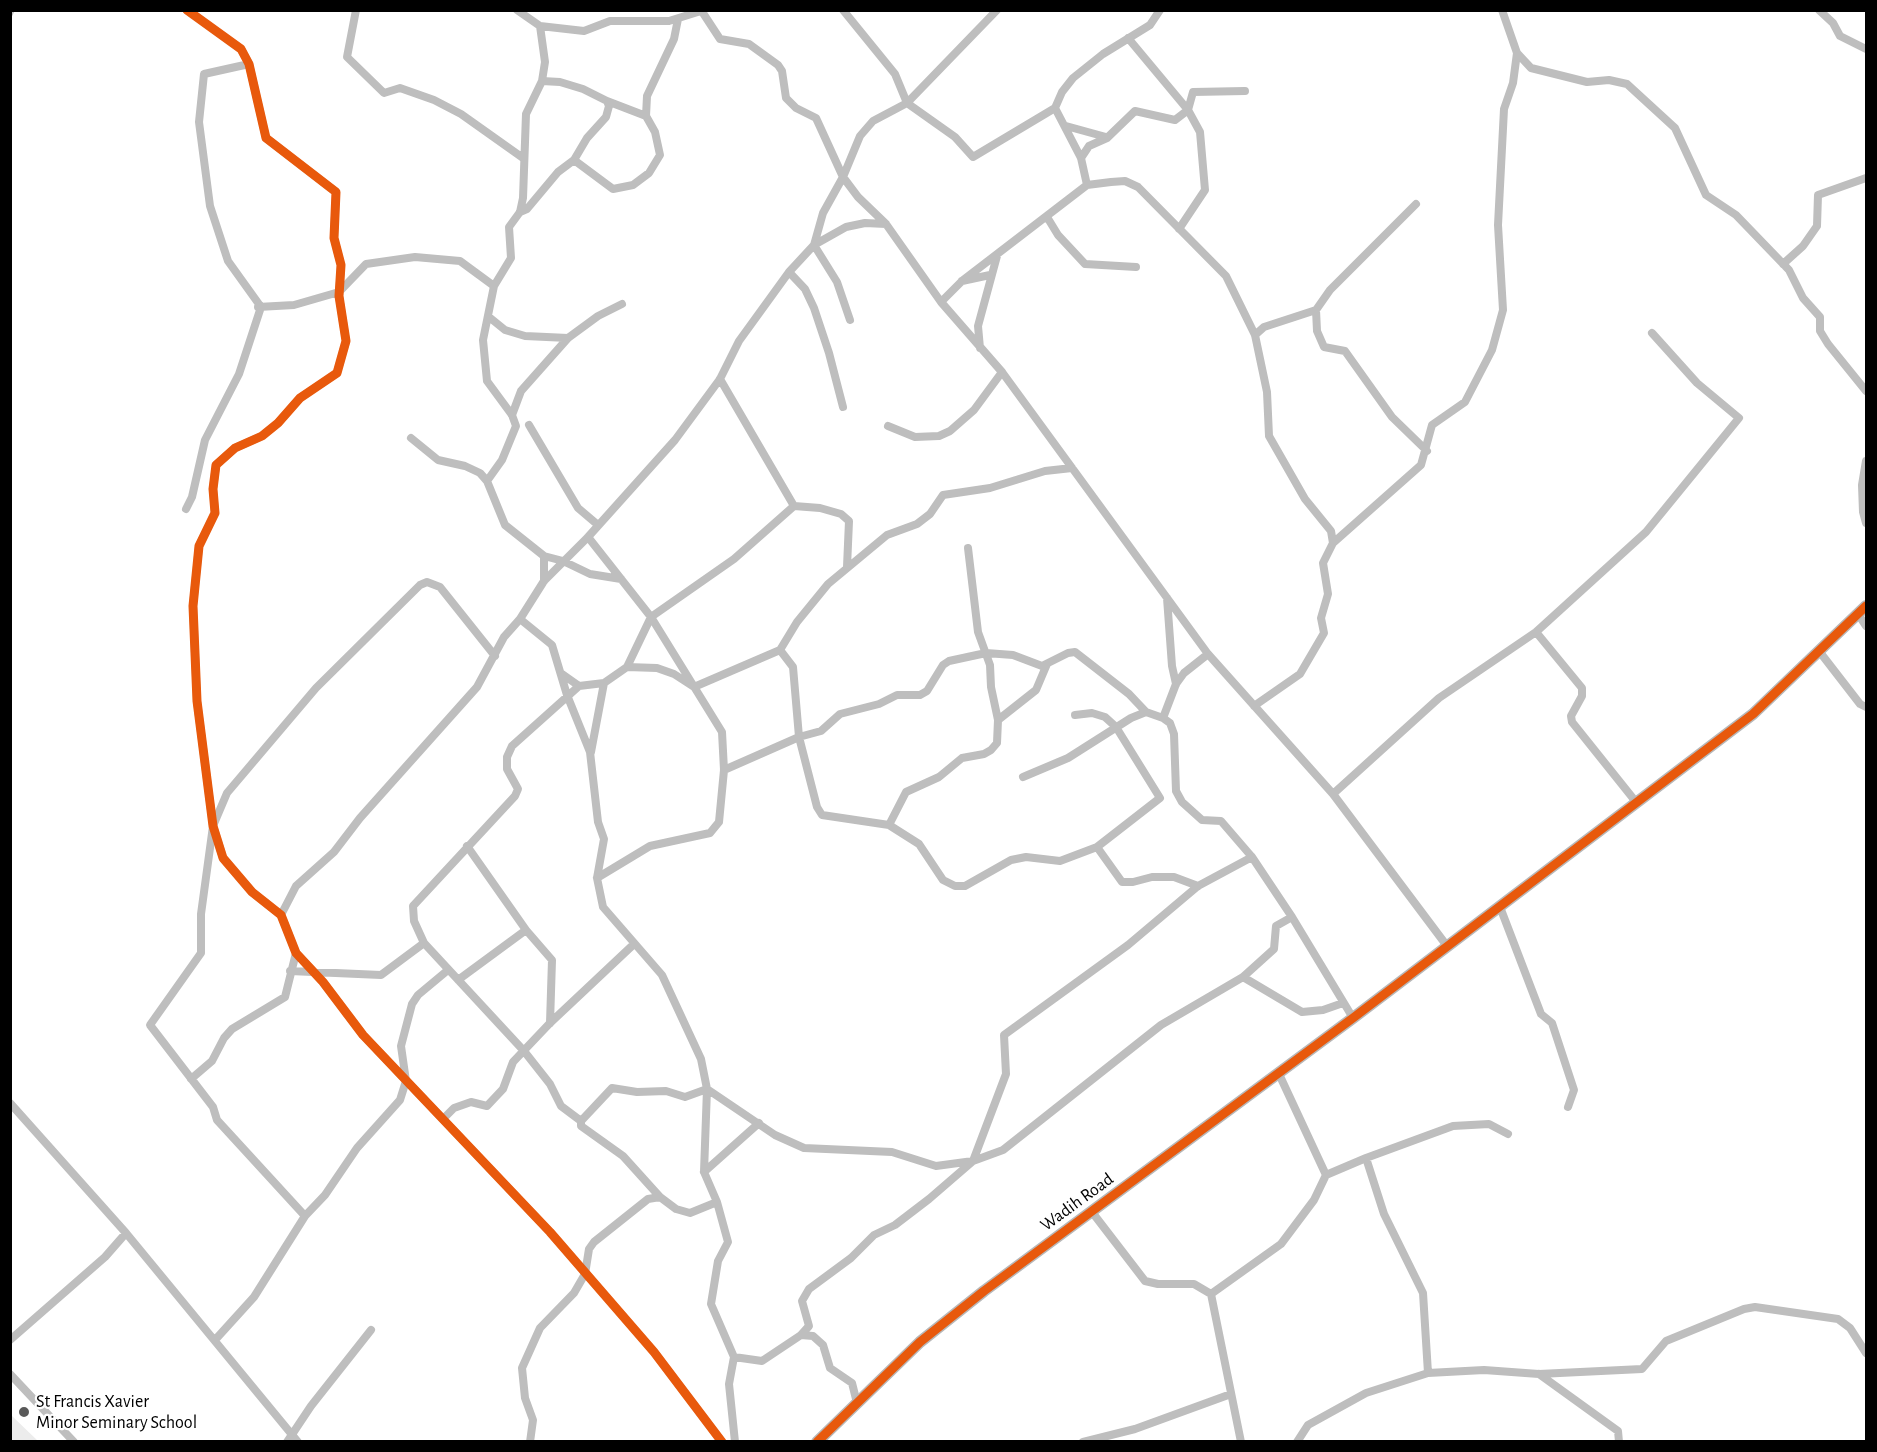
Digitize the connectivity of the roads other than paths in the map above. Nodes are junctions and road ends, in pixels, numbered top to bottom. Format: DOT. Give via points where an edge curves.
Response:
graph roads {
  1 [pos="187,10"];
  2 [pos="356,10"];
  3 [pos="517,10"];
  4 [pos="843,10"];
  5 [pos="997,10"];
  6 [pos="1160,10"];
  7 [pos="1502,10"];
  8 [pos="1819,10"];
  9 [pos="701,11"];
  10 [pos="678,19"];
  11 [pos="540,26"];
  12 [pos="1128,38"];
  13 [pos="1866,49"];
  14 [pos="1517,53"];
  15 [pos="249,64"];
  16 [pos="542,81"];
  17 [pos="1193,92"];
  18 [pos="1245,92"];
  19 [pos="1174,93"];
  20 [pos="608,101"];
  21 [pos="907,103"];
  22 [pos="624,108"];
  23 [pos="1055,108"];
  24 [pos="1188,110"];
  25 [pos="606,117"];
  26 [pos="646,117"];
  27 [pos="1066,126"];
  28 [pos="1107,138"];
  29 [pos="523,158"];
  30 [pos="1081,158"];
  31 [pos="574,160"];
  32 [pos="843,177"];
  33 [pos="1866,178"];
  34 [pos="1087,185"];
  35 [pos="1416,204"];
  36 [pos="520,212"];
  37 [pos="1047,217"];
  38 [pos="886,224"];
  39 [pos="1179,229"];
  40 [pos="814,245"];
  41 [pos="998,256"];
  42 [pos="1783,264"];
  43 [pos="1136,267"];
  44 [pos="789,272"];
  45 [pos="990,275"];
  46 [pos="962,281"];
  47 [pos="494,286"];
  48 [pos="339,292"];
  49 [pos="940,302"];
  50 [pos="622,304"];
  51 [pos="260,307"];
  52 [pos="1316,310"];
  53 [pos="489,317"];
  54 [pos="850,320"];
  55 [pos="1652,333"];
  56 [pos="1256,335"];
  57 [pos="568,338"];
  58 [pos="981,348"];
  59 [pos="1002,372"];
  60 [pos="720,379"];
  61 [pos="1866,391"];
  62 [pos="843,407"];
  63 [pos="512,415"];
  64 [pos="530,425"];
  65 [pos="888,426"];
  66 [pos="411,438"];
  67 [pos="1427,451"];
  68 [pos="1866,461"];
  69 [pos="1072,468"];
  70 [pos="487,480"];
  71 [pos="794,506"];
  72 [pos="186,509"];
  73 [pos="1866,523"];
  74 [pos="598,525"];
  75 [pos="588,537"];
  76 [pos="1333,543"];
  77 [pos="968,548"];
  78 [pos="544,556"];
  79 [pos="563,561"];
  80 [pos="847,567"];
  81 [pos="621,579"];
  82 [pos="544,581"];
  83 [pos="1167,597"];
  84 [pos="1862,610"];
  85 [pos="651,617"];
  86 [pos="520,619"];
  87 [pos="1866,626"];
  88 [pos="1536,632"];
  89 [pos="780,650"];
  90 [pos="1819,651"];
  91 [pos="986,652"];
  92 [pos="1208,654"];
  93 [pos="495,656"];
  94 [pos="1047,664"];
  95 [pos="627,667"];
  96 [pos="562,674"];
  97 [pos="604,683"];
  98 [pos="1176,684"];
  99 [pos="579,686"];
  100 [pos="694,687"];
  101 [pos="567,695"];
  102 [pos="1254,706"];
  103 [pos="1866,707"];
  104 [pos="1146,712"];
  105 [pos="1075,715"];
  106 [pos="1163,718"];
  107 [pos="999,720"];
  108 [pos="1116,727"];
  109 [pos="799,737"];
  110 [pos="590,752"];
  111 [pos="724,770"];
  112 [pos="1023,777"];
  113 [pos="1176,791"];
  114 [pos="1333,794"];
  115 [pos="1160,798"];
  116 [pos="1636,801"];
  117 [pos="213,825"];
  118 [pos="889,825"];
  119 [pos="467,846"];
  120 [pos="1097,847"];
  121 [pos="1252,857"];
  122 [pos="597,878"];
  123 [pos="1198,886"];
  124 [pos="1500,907"];
  125 [pos="281,915"];
  126 [pos="1292,917"];
  127 [pos="526,930"];
  128 [pos="424,943"];
  129 [pos="634,944"];
  130 [pos="1447,946"];
  131 [pos="296,953"];
  132 [pos="448,970"];
  133 [pos="290,971"];
  134 [pos="313,973"];
  135 [pos="1243,977"];
  136 [pos="458,980"];
  137 [pos="1343,1003"];
  138 [pos="1353,1018"];
  139 [pos="550,1023"];
  140 [pos="524,1051"];
  141 [pos="1279,1074"];
  142 [pos="191,1078"];
  143 [pos="406,1081"];
  144 [pos="707,1089"];
  145 [pos="10,1103"];
  146 [pos="1568,1107"];
  147 [pos="444,1119"];
  148 [pos="580,1121"];
  149 [pos="759,1123"];
  150 [pos="1508,1134"];
  151 [pos="1366,1158"];
  152 [pos="973,1161"];
  153 [pos="704,1172"];
  154 [pos="1326,1175"];
  155 [pos="660,1197"];
  156 [pos="717,1202"];
  157 [pos="1092,1212"];
  158 [pos="305,1216"];
  159 [pos="126,1233"];
  160 [pos="585,1274"];
  161 [pos="1211,1294"];
  162 [pos="370,1330"];
  163 [pos="801,1335"];
  164 [pos="10,1340"];
  165 [pos="215,1340"];
  166 [pos="1866,1353"];
  167 [pos="734,1358"];
  168 [pos="1428,1373"];
  169 [pos="10,1374"];
  170 [pos="1539,1374"];
  171 [pos="1231,1394"];
  172 [pos="856,1403"];
  173 [pos="293,1439"];
  174 [pos="74,1442"];
  175 [pos="530,1442"];
  176 [pos="722,1442"];
  177 [pos="735,1442"];
  178 [pos="817,1442"];
  179 [pos="1083,1442"];
  180 [pos="1241,1442"];
  181 [pos="1297,1442"];
  182 [pos="1619,1442"];
  1 -- 15 [label="street" via="232,40"];
  2 -- 29 [label="street" via="347,57 384,93 400,88 434,100 461,114"];
  3 -- 11 [label="street"];
  4 -- 21 [label="street" via="895,74"];
  5 -- 21 [label="street"];
  6 -- 12 [label="street" via="1150,26"];
  7 -- 14 [label="street"];
  8 -- 13 [label="street" via="1840,36"];
  9 -- 10 [label="street"];
  9 -- 32 [label="street" via="720,39 749,44 778,65 786,98 816,118"];
  10 -- 11 [label="street" via="610,21 584,31"];
  10 -- 26 [label="street" via="674,39 647,96"];
  11 -- 16 [label="street" via="545,62"];
  12 -- 19 [label="street"];
  12 -- 23 [label="street" via="1073,78"];
  14 -- 42 [label="street" via="1531,68 1558,76 1627,84 1675,128 1706,195 1736,215"];
  14 -- 67 [label="street" via="1504,109 1501,150 1498,225 1503,310 1492,350 1465,402 1432,425"];
  15 -- 48 [label="street" via="266,138 336,192 334,238 341,265"];
  15 -- 51 [label="street" via="204,75 199,122 210,206 228,261"];
  16 -- 20 [label="street" via="560,82"];
  16 -- 29 [label="street" via="526,114"];
  17 -- 18 [label="street"];
  17 -- 19 [label="street"];
  17 -- 24 [label="street"];
  19 -- 24 [label="street"];
  20 -- 22 [label="street"];
  20 -- 25 [label="street"];
  21 -- 23 [label="street" via="955,137 973,157"];
  21 -- 32 [label="street" via="873,121 860,136"];
  22 -- 25 [label="street"];
  22 -- 26 [label="street"];
  23 -- 27 [label="street"];
  24 -- 28 [label="street" via="1175,120 1135,111"];
  24 -- 39 [label="street" via="1200,132 1206,190"];
  25 -- 31 [label="street"];
  26 -- 31 [label="street" via="655,132 660,155 642,180 613,189"];
  27 -- 28 [label="street"];
  27 -- 30 [label="street"];
  28 -- 30 [label="street" via="1089,146"];
  29 -- 36 [label="street"];
  30 -- 34 [label="street"];
  31 -- 36 [label="street"];
  32 -- 38 [label="street"];
  32 -- 40 [label="street" via="823,213"];
  33 -- 42 [label="street" via="1818,195 1817,226"];
  34 -- 37 [label="street"];
  34 -- 39 [label="street" via="1125,181 1138,187"];
  35 -- 52 [label="street" via="1330,290"];
  36 -- 47 [label="street" via="509,227 511,258"];
  37 -- 41 [label="street"];
  37 -- 43 [label="street" via="1085,264"];
  38 -- 40 [label="street" via="846,227"];
  38 -- 49 [label="street"];
  39 -- 56 [label="street" via="1226,276"];
  40 -- 44 [label="street"];
  40 -- 54 [label="street" via="837,282"];
  41 -- 45 [label="street"];
  41 -- 46 [label="street"];
  42 -- 61 [label="street" via="1803,298 1820,317 1821,331 1828,344"];
  44 -- 60 [label="street" via="739,341"];
  44 -- 62 [label="street" via="805,289 814,308"];
  45 -- 46 [label="street"];
  45 -- 58 [label="street" via="978,326"];
  46 -- 49 [label="street"];
  47 -- 48 [label="street" via="460,261 415,256 366,264"];
  47 -- 53 [label="street"];
  48 -- 51 [label="street" via="294,305"];
  48 -- 117 [label="street" via="346,341 339,370 300,398 262,436 235,448 216,465 215,513 199,546 193,585 197,701"];
  49 -- 58 [label="street"];
  50 -- 57 [label="street"];
  51 -- 72 [label="street" via="239,374 205,440"];
  52 -- 56 [label="street" via="1264,327"];
  52 -- 67 [label="street" via="1317,332 1324,347 1345,351 1392,417"];
  53 -- 57 [label="street" via="505,330 525,336"];
  53 -- 63 [label="street" via="483,340 485,375"];
  55 -- 88 [label="street" via="1697,383 1739,418 1646,532"];
  56 -- 76 [label="street" via="1267,392 1269,436 1305,500 1331,531"];
  57 -- 63 [label="street" via="521,391"];
  58 -- 59 [label="street"];
  59 -- 65 [label="street" via="974,410 950,431 939,436 915,437"];
  59 -- 69 [label="street"];
  60 -- 71 [label="street"];
  60 -- 74 [label="street" via="675,440"];
  63 -- 70 [label="street" via="516,426 513,438"];
  64 -- 74 [label="street" via="578,508"];
  66 -- 70 [label="street" via="438,460 465,465"];
  67 -- 76 [label="street" via="1411,476"];
  68 -- 73 [label="street" via="1862,485"];
  69 -- 80 [label="street" via="943,495 930,514 917,524 887,535"];
  69 -- 83 [label="street"];
  70 -- 78 [label="street" via="505,525"];
  71 -- 80 [label="street" via="820,508 842,514 849,521"];
  71 -- 85 [label="street" via="734,559"];
  74 -- 75 [label="street"];
  75 -- 79 [label="street"];
  75 -- 81 [label="street"];
  76 -- 102 [label="street" via="1323,563 1328,594 1321,618 1324,633 1300,674"];
  77 -- 91 [label="street" via="978,632"];
  78 -- 79 [label="street"];
  78 -- 82 [label="street"];
  79 -- 81 [label="street" via="590,574"];
  79 -- 82 [label="street"];
  80 -- 89 [label="street" via="803,614"];
  81 -- 85 [label="street"];
  82 -- 86 [label="street"];
  83 -- 92 [label="street"];
  83 -- 98 [label="street"];
  84 -- 87 [label="street"];
  84 -- 90 [label="street, Wadih Road"];
  85 -- 95 [label="street"];
  85 -- 100 [label="street"];
  86 -- 93 [label="street" via="504,637"];
  86 -- 96 [label="street" via="552,645"];
  88 -- 114 [label="street" via="1439,698"];
  88 -- 116 [label="street" via="1582,688 1572,722"];
  89 -- 100 [label="street"];
  89 -- 109 [label="street" via="795,675"];
  90 -- 103 [label="street"];
  90 -- 116 [label="street, Wadih Road" via="1753,714"];
  91 -- 94 [label="street" via="1013,655 1036,666"];
  91 -- 107 [label="street"];
  91 -- 109 [label="street" via="949,661 920,695 897,694 879,704 848,711 821,731"];
  92 -- 98 [label="street"];
  92 -- 102 [label="street"];
  93 -- 117 [label="street" via="440,586 427,582 420,585 316,688 228,793"];
  93 -- 125 [label="street" via="457,711 334,852 296,886"];
  94 -- 104 [label="street" via="1075,652"];
  94 -- 107 [label="street" via="1036,690"];
  95 -- 97 [label="street"];
  95 -- 100 [label="street" via="657,668"];
  96 -- 99 [label="street"];
  96 -- 101 [label="street"];
  97 -- 99 [label="street"];
  97 -- 110 [label="street"];
  98 -- 106 [label="street"];
  99 -- 101 [label="street"];
  100 -- 111 [label="street" via="722,732"];
  101 -- 110 [label="street"];
  101 -- 119 [label="street" via="512,746 507,769 518,789 516,796"];
  102 -- 114 [label="street"];
  104 -- 106 [label="street"];
  104 -- 108 [label="street"];
  105 -- 108 [label="street" via="1092,713 1106,717"];
  106 -- 113 [label="street" via="1174,734"];
  107 -- 118 [label="street" via="997,743 991,750 962,758 939,777 906,792"];
  108 -- 112 [label="street" via="1068,758"];
  108 -- 115 [label="street"];
  109 -- 111 [label="street"];
  109 -- 118 [label="street" via="822,815"];
  110 -- 122 [label="street" via="598,822 604,839"];
  111 -- 122 [label="street" via="719,822 710,832 650,846"];
  113 -- 115 [label="street"];
  113 -- 121 [label="street" via="1182,802 1203,820 1221,821"];
  114 -- 130 [label="street"];
  115 -- 120 [label="street"];
  116 -- 124 [label="street, Wadih Road"];
  117 -- 125 [label="street" via="223,858 252,892"];
  117 -- 142 [label="street" via="201,914 201,952 150,1025"];
  118 -- 120 [label="street" via="919,844 943,880 955,886 965,886 1011,860 1026,857 1060,861"];
  119 -- 127 [label="street"];
  119 -- 128 [label="street" via="413,906 414,921"];
  120 -- 123 [label="street" via="1122,882 1174,877"];
  121 -- 123 [label="street"];
  121 -- 126 [label="street"];
  122 -- 129 [label="street" via="603,907"];
  123 -- 152 [label="street" via="1128,945 1004,1035 1006,1074"];
  124 -- 130 [label="street, Wadih Road"];
  124 -- 146 [label="street" via="1541,1014 1551,1023 1574,1090"];
  125 -- 131 [label="street"];
  126 -- 135 [label="street" via="1276,926 1274,948"];
  126 -- 137 [label="street"];
  127 -- 136 [label="street"];
  127 -- 139 [label="street" via="552,960"];
  128 -- 132 [label="street"];
  128 -- 134 [label="street" via="381,975"];
  129 -- 139 [label="street"];
  129 -- 144 [label="street" via="662,975 701,1059"];
  130 -- 138 [label="street, Wadih Road"];
  131 -- 133 [label="street"];
  131 -- 134 [label="street"];
  132 -- 136 [label="street"];
  132 -- 143 [label="street" via="412,1004 401,1046"];
  133 -- 134 [label="street"];
  133 -- 142 [label="street" via="285,997 232,1029 212,1061"];
  134 -- 143 [label="street"];
  135 -- 137 [label="street" via="1302,1012"];
  135 -- 152 [label="street" via="1161,1025 1003,1150"];
  136 -- 140 [label="street"];
  137 -- 138 [label="street"];
  138 -- 141 [label="street, Wadih Road"];
  139 -- 140 [label="street"];
  140 -- 147 [label="street" via="513,1062 503,1089 487,1106 471,1102 454,1108"];
  140 -- 148 [label="street" via="550,1084 561,1106"];
  141 -- 154 [label="street"];
  141 -- 157 [label="street, Wadih Road"];
  142 -- 158 [label="street" via="213,1107 217,1120"];
  143 -- 147 [label="street"];
  143 -- 158 [label="street" via="400,1100"];
  144 -- 148 [label="street" via="685,1097 666,1091 612,1088"];
  144 -- 149 [label="street"];
  144 -- 153 [label="street"];
  145 -- 159 [label="street"];
  147 -- 160 [label="street"];
  148 -- 155 [label="street" via="581,1126 623,1156"];
  149 -- 152 [label="street" via="804,1148 892,1152 936,1166"];
  149 -- 153 [label="street"];
  150 -- 151 [label="street" via="1489,1124 1454,1126"];
  151 -- 154 [label="street"];
  151 -- 168 [label="street" via="1384,1215 1423,1293"];
  152 -- 163 [label="street" via="896,1225 874,1235 809,1289 802,1301 809,1326"];
  153 -- 156 [label="street"];
  154 -- 161 [label="street" via="1314,1200 1281,1244"];
  155 -- 156 [label="street" via="676,1209 690,1213"];
  155 -- 160 [label="street" via="648,1199 594,1242"];
  156 -- 167 [label="street" via="728,1242 718,1261 711,1304"];
  157 -- 161 [label="street" via="1145,1281 1194,1284"];
  157 -- 172 [label="street, Wadih Road" via="920,1342"];
  158 -- 165 [label="street" via="254,1297"];
  159 -- 164 [label="street" via="105,1257"];
  159 -- 165 [label="street"];
  160 -- 175 [label="street" via="574,1293 540,1328 522,1368 525,1398 533,1420"];
  160 -- 176 [label="street" via="654,1352"];
  161 -- 171 [label="street"];
  162 -- 173 [label="street" via="311,1406"];
  163 -- 167 [label="street" via="762,1361"];
  163 -- 172 [label="street" via="813,1336 823,1345 830,1368 852,1383"];
  165 -- 173 [label="street"];
  166 -- 170 [label="street" via="1850,1328 1838,1319 1755,1307 1666,1341 1642,1369"];
  167 -- 177 [label="street" via="729,1384"];
  168 -- 170 [label="street" via="1484,1370"];
  168 -- 181 [label="street" via="1358,1398 1308,1425"];
  169 -- 174 [label="street"];
  170 -- 182 [label="street" via="1618,1431"];
  171 -- 179 [label="street" via="1135,1429"];
  171 -- 180 [label="street"];
  172 -- 178 [label="street, Wadih Road"];
}
